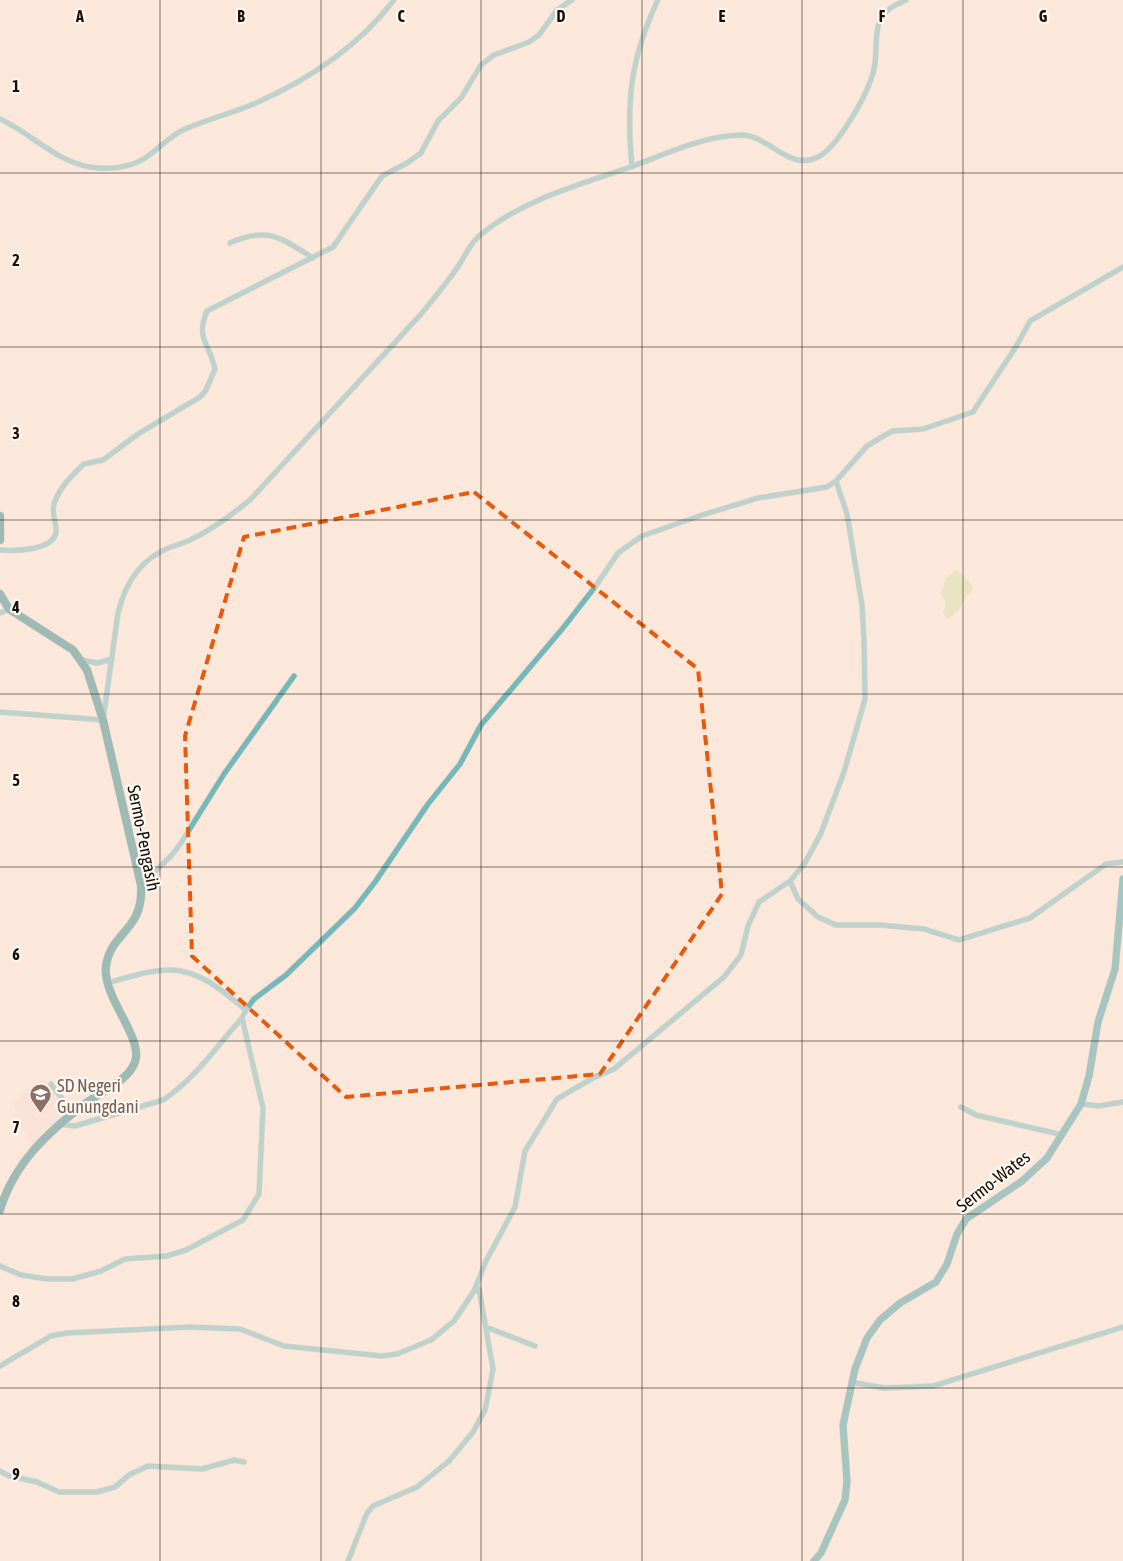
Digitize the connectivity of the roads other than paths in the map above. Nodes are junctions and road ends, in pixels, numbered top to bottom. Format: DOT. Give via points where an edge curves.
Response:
graph roads {
  1 [pos="394,0"];
  2 [pos="572,0"];
  3 [pos="658,0"];
  4 [pos="906,0"];
  5 [pos="0,119"];
  6 [pos="632,167"];
  7 [pos="230,243"];
  8 [pos="314,258"];
  9 [pos="1123,267"];
  10 [pos="836,481"];
  11 [pos="0,516"];
  12 [pos="0,540"];
  13 [pos="0,550"];
  14 [pos="0,594"];
  15 [pos="9,609"];
  16 [pos="0,613"];
  17 [pos="112,659"];
  18 [pos="82,660"];
  19 [pos="294,676"];
  20 [pos="0,712"];
  21 [pos="103,720"];
  22 [pos="1123,862"];
  23 [pos="1123,878"];
  24 [pos="790,881"];
  25 [pos="141,885"];
  26 [pos="106,983"];
  27 [pos="246,1010"];
  28 [pos="242,1018"];
  29 [pos="51,1084"];
  30 [pos="1123,1102"];
  31 [pos="1081,1104"];
  32 [pos="961,1107"];
  33 [pos="74,1113"];
  34 [pos="59,1124"];
  35 [pos="1063,1135"];
  36 [pos="0,1210"];
  37 [pos="0,1266"];
  38 [pos="474,1291"];
  39 [pos="486,1327"];
  40 [pos="1123,1327"];
  41 [pos="535,1346"];
  42 [pos="0,1366"];
  43 [pos="851,1382"];
  44 [pos="244,1462"];
  45 [pos="0,1471"];
  46 [pos="348,1561"];
  47 [pos="814,1561"];
  1 -- 5 [label="street" via="366,32 321,69 257,102 174,135 136,162 109,168 72,162"];
  2 -- 8 [label="street" via="557,10 530,42 494,55 481,65 461,98 438,121 420,153 382,176 339,239"];
  3 -- 6 [label="street" via="633,69 628,130"];
  4 -- 6 [label="street" via="882,17 870,84 855,113 835,142 822,154 800,161 754,136 743,135 697,142"];
  6 -- 17 [label="street" via="546,196 478,237 422,313 250,500 220,523 192,540 170,547 140,567 122,597"];
  7 -- 8 [label="street" via="263,233 290,243"];
  8 -- 13 [label="street" via="207,311 201,328 202,338 215,369 200,397 138,434 103,460 84,464 59,494 54,506 56,532 51,541 39,546"];
  9 -- 10 [label="street" via="1030,320 1017,346 973,412 923,429 885,434 867,446"];
  10 -- 24 [label="street" via="847,514 862,606 865,699 844,772 821,833 805,864"];
  10 -- 27 [label="street" via="827,486 758,498 699,516 642,536 618,553 564,628 481,725 460,764 355,908 286,975 254,999"];
  11 -- 12 [label="main road"];
  14 -- 15 [label="main road, Sermo-Pengasih"];
  15 -- 16 [label="street"];
  15 -- 18 [label="main road, Sermo-Pengasih" via="63,642"];
  17 -- 18 [label="street" via="97,663"];
  17 -- 21 [label="street"];
  18 -- 21 [label="main road, Sermo-Pengasih"];
  19 -- 25 [label="street" via="224,774 181,843"];
  20 -- 21 [label="street"];
  21 -- 25 [label="main road, Sermo-Pengasih"];
  22 -- 24 [label="street" via="1106,864 1030,918 959,940 924,929 836,925 818,917 798,898"];
  23 -- 31 [label="main road, Sermo-Wates" via="1120,934 1114,969 1098,1022"];
  24 -- 38 [label="street" via="760,902 748,926 741,955 724,977 614,1070 593,1078 557,1100 525,1151 515,1207"];
  25 -- 26 [label="main road, Sermo-Pengasih" via="140,910 110,953"];
  26 -- 27 [label="street" via="158,971 181,971 214,985"];
  26 -- 33 [label="main road" via="132,1040 136,1060 123,1077"];
  27 -- 28 [label="street"];
  28 -- 34 [label="street" via="194,1074 163,1100 75,1126"];
  28 -- 37 [label="street" via="263,1108 259,1194 243,1220 186,1250 167,1256 125,1260 72,1279 20,1275"];
  29 -- 33 [label="street"];
  30 -- 31 [label="street" via="1099,1106"];
  31 -- 35 [label="main road, Sermo-Wates"];
  32 -- 35 [label="street" via="976,1115"];
  33 -- 34 [label="main road"];
  34 -- 36 [label="main road" via="20,1167 9,1184"];
  35 -- 43 [label="main road, Sermo-Wates" via="1047,1158 1022,1181 966,1219 957,1234 948,1264 936,1282 900,1303 880,1320 866,1338"];
  38 -- 39 [label="street" via="479,1289"];
  38 -- 42 [label="street" via="445,1331 397,1354 382,1356 284,1346 240,1329 190,1327 51,1336"];
  39 -- 41 [label="street"];
  39 -- 46 [label="street" via="492,1364 491,1384 485,1410 473,1432 449,1461 417,1487 373,1506 367,1513"];
  40 -- 43 [label="street" via="933,1386 884,1388"];
  43 -- 47 [label="main road, Sermo-Wates" via="843,1425 847,1481 845,1500 821,1553"];
  44 -- 45 [label="street" via="234,1460 202,1469 148,1466 129,1475 115,1487 97,1492 59,1492"];
}
